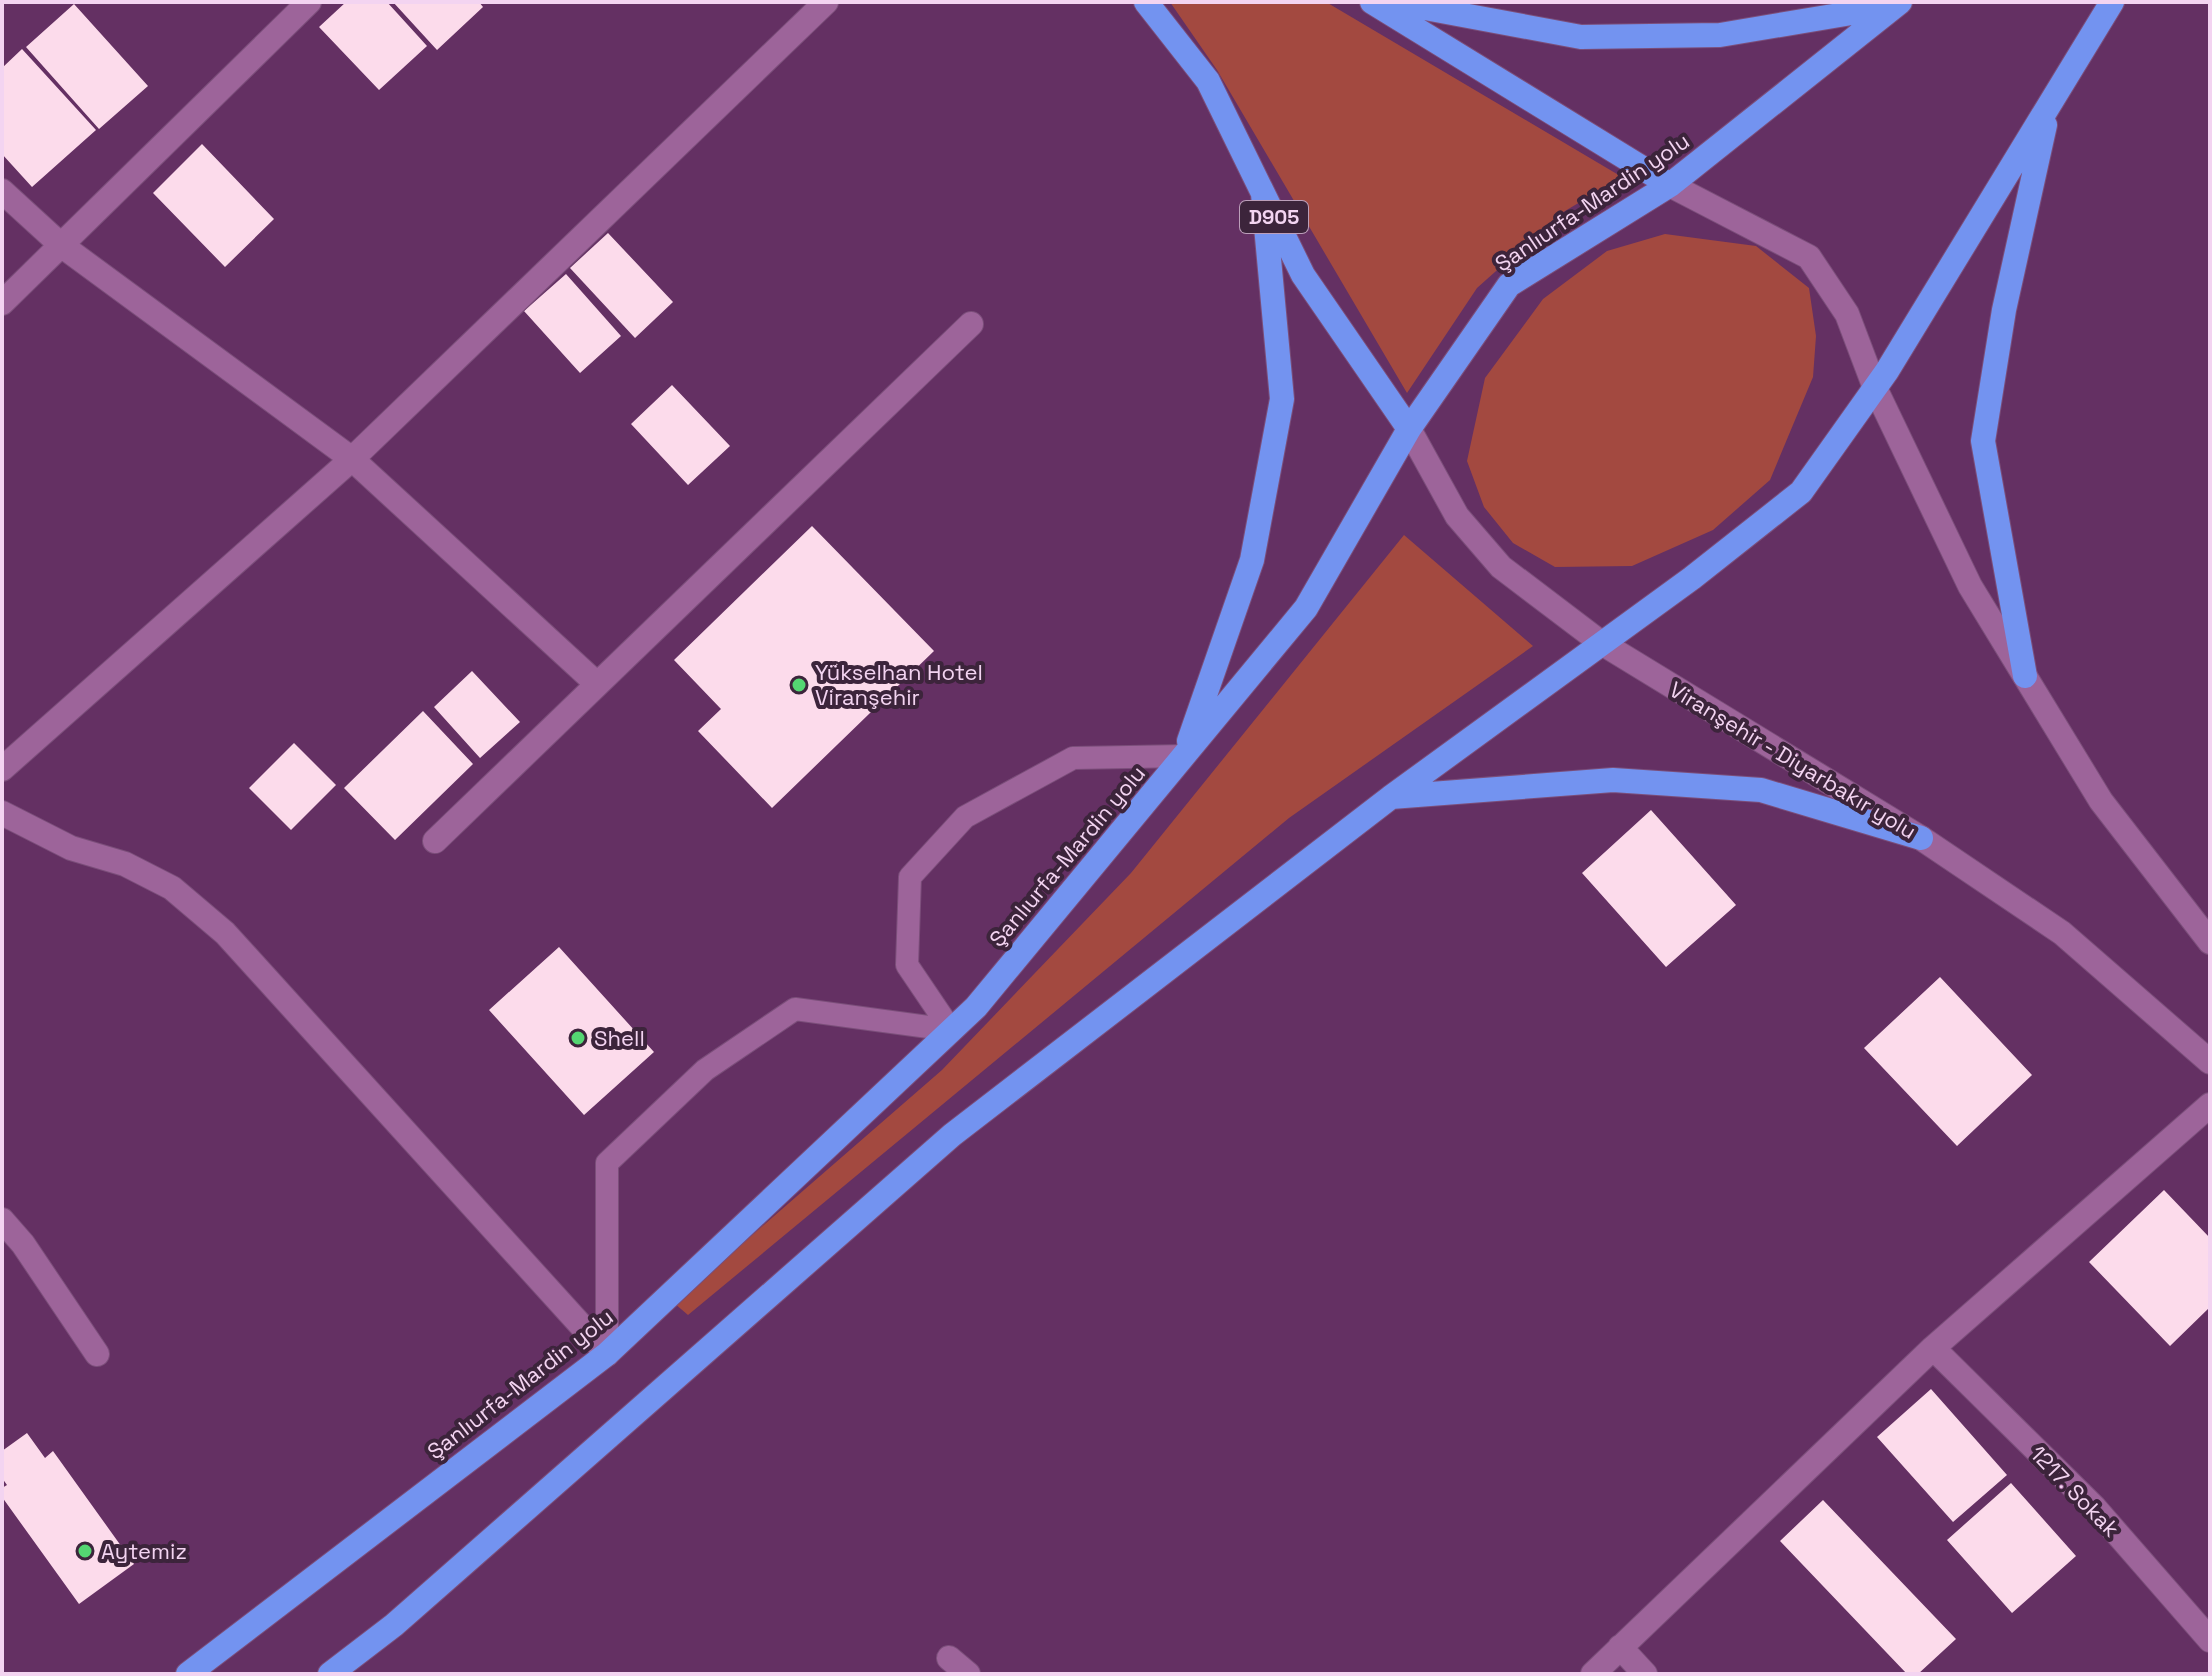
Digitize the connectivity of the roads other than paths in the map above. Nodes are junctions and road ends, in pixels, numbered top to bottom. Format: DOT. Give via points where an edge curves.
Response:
graph roads {
  1 [pos="309,2"];
  2 [pos="826,2"];
  3 [pos="1146,2"];
  4 [pos="1372,2"];
  5 [pos="1393,2"];
  6 [pos="2112,2"];
  7 [pos="1898,4"];
  8 [pos="2050,104"];
  9 [pos="1670,185"];
  10 [pos="2,191"];
  11 [pos="1263,194"];
  12 [pos="61,245"];
  13 [pos="2,303"];
  14 [pos="971,324"];
  15 [pos="1875,388"];
  16 [pos="1409,429"];
  17 [pos="352,459"];
  18 [pos="1600,642"];
  19 [pos="2025,676"];
  20 [pos="597,684"];
  21 [pos="1184,756"];
  22 [pos="2,769"];
  23 [pos="1391,797"];
  24 [pos="2,813"];
  25 [pos="1921,838"];
  26 [pos="435,841"];
  27 [pos="2210,942"];
  28 [pos="951,1030"];
  29 [pos="2210,1062"];
  30 [pos="2210,1105"];
  31 [pos="2,1220"];
  32 [pos="1933,1348"];
  33 [pos="97,1354"];
  34 [pos="607,1354"];
  35 [pos="2210,1640"];
  36 [pos="1620,1647"];
  37 [pos="949,1658"];
  38 [pos="188,1674"];
  39 [pos="330,1674"];
  40 [pos="968,1674"];
  41 [pos="1593,1674"];
  42 [pos="1645,1674"];
  1 -- 12 [label="street"];
  2 -- 17 [label="street"];
  3 -- 11 [label="highway, D905" via="1208,81"];
  4 -- 9 [label="highway"];
  5 -- 7 [label="highway" via="1581,37 1720,35"];
  6 -- 8 [label="highway"];
  7 -- 9 [label="highway, Şanlıurfa-Mardin yolu"];
  8 -- 15 [label="highway"];
  8 -- 19 [label="highway" via="2004,310 1983,441"];
  9 -- 15 [label="street" via="1809,257 1847,314"];
  9 -- 16 [label="highway, Şanlıurfa-Mardin yolu" via="1509,285"];
  10 -- 12 [label="street"];
  11 -- 16 [label="highway, D905" via="1303,275"];
  11 -- 21 [label="highway" via="1282,399 1252,560"];
  12 -- 13 [label="street"];
  12 -- 17 [label="street"];
  14 -- 20 [label="street"];
  15 -- 18 [label="highway" via="1801,492"];
  15 -- 19 [label="street" via="1970,586"];
  16 -- 18 [label="street, Viranşehir - Diyarbakır yolu" via="1457,516 1501,567"];
  16 -- 21 [label="highway, Şanlıurfa-Mardin yolu" via="1306,608"];
  17 -- 20 [label="street"];
  17 -- 22 [label="street"];
  18 -- 23 [label="highway"];
  18 -- 25 [label="street, Viranşehir - Diyarbakır yolu"];
  19 -- 27 [label="street" via="2101,801"];
  20 -- 26 [label="street"];
  21 -- 28 [label="highway, Şanlıurfa-Mardin yolu" via="976,1007"];
  21 -- 28 [label="lane" via="1073,758 965,817 910,877 907,965"];
  23 -- 25 [label="highway" via="1613,780 1761,790"];
  23 -- 39 [label="highway" via="952,1135 394,1625"];
  24 -- 34 [label="street" via="71,848 125,864 172,888 225,933"];
  25 -- 29 [label="street, Viranşehir - Diyarbakır yolu" via="2062,933"];
  28 -- 34 [label="highway, Şanlıurfa-Mardin yolu"];
  28 -- 34 [label="lane" via="795,1009 705,1070 607,1163"];
  30 -- 32 [label="street"];
  31 -- 33 [label="street"];
  32 -- 35 [label="street, 1217. Sokak" via="2094,1507"];
  32 -- 36 [label="street"];
  34 -- 38 [label="highway, Şanlıurfa-Mardin yolu"];
  36 -- 41 [label="street"];
  36 -- 42 [label="street"];
  37 -- 40 [label="street"];
}
